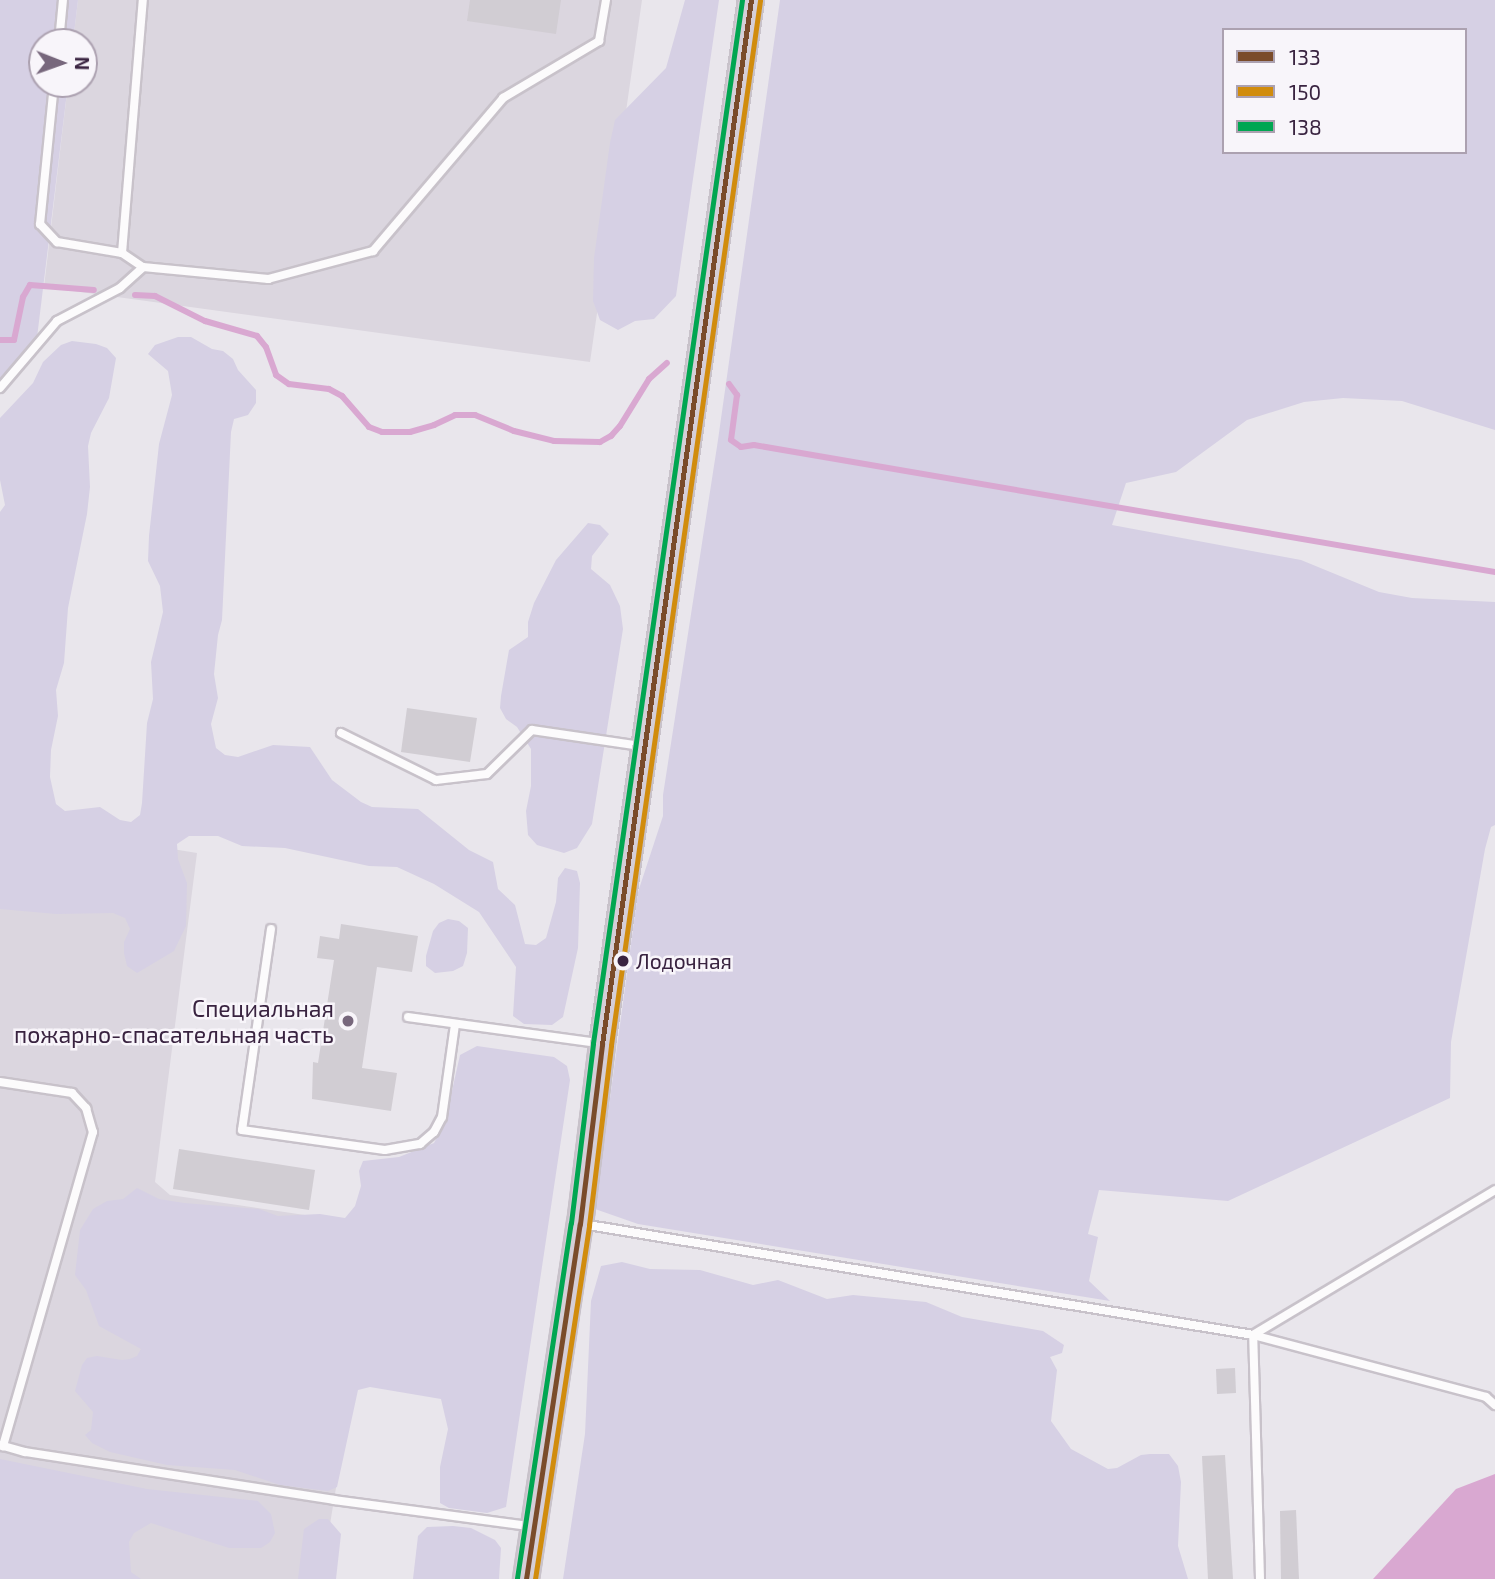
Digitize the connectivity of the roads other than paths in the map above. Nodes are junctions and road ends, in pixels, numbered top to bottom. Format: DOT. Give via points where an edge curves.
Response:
graph roads {
  1 [pos="63,0"];
  2 [pos="143,0"];
  3 [pos="606,0"];
  4 [pos="751,0"];
  5 [pos="60,28"];
  6 [pos="53,98"];
  7 [pos="122,253"];
  8 [pos="143,267"];
  9 [pos="0,388"];
  10 [pos="341,733"];
  11 [pos="644,746"];
  12 [pos="271,929"];
  13 [pos="408,1017"];
  14 [pos="455,1024"];
  15 [pos="602,1044"];
  16 [pos="0,1082"];
  17 [pos="1495,1190"];
  18 [pos="580,1224"];
  19 [pos="1253,1335"];
  20 [pos="1495,1405"];
  21 [pos="2,1446"];
  22 [pos="533,1527"];
  23 [pos="526,1579"];
  24 [pos="1260,1579"];
  1 -- 5 [label="lane"];
  2 -- 7 [label="lane"];
  3 -- 8 [label="lane" via="599,41 503,98 373,251 268,279"];
  4 -- 11 [label="main road"];
  6 -- 7 [label="lane" via="40,224 57,243"];
  7 -- 8 [label="lane"];
  8 -- 9 [label="lane" via="120,288 57,321"];
  10 -- 11 [label="lane" via="436,780 487,774 532,730"];
  11 -- 15 [label="main road"];
  12 -- 14 [label="lane" via="242,1130 385,1150 421,1144 442,1117"];
  13 -- 14 [label="lane"];
  14 -- 15 [label="lane"];
  15 -- 18 [label="main road"];
  16 -- 21 [label="lane" via="72,1093 86,1108 93,1132"];
  17 -- 19 [label="lane"];
  18 -- 19 [label="lane"];
  18 -- 22 [label="main road"];
  19 -- 20 [label="lane" via="1486,1397"];
  19 -- 24 [label="lane"];
  21 -- 22 [label="lane"];
  22 -- 23 [label="main road"];
}
